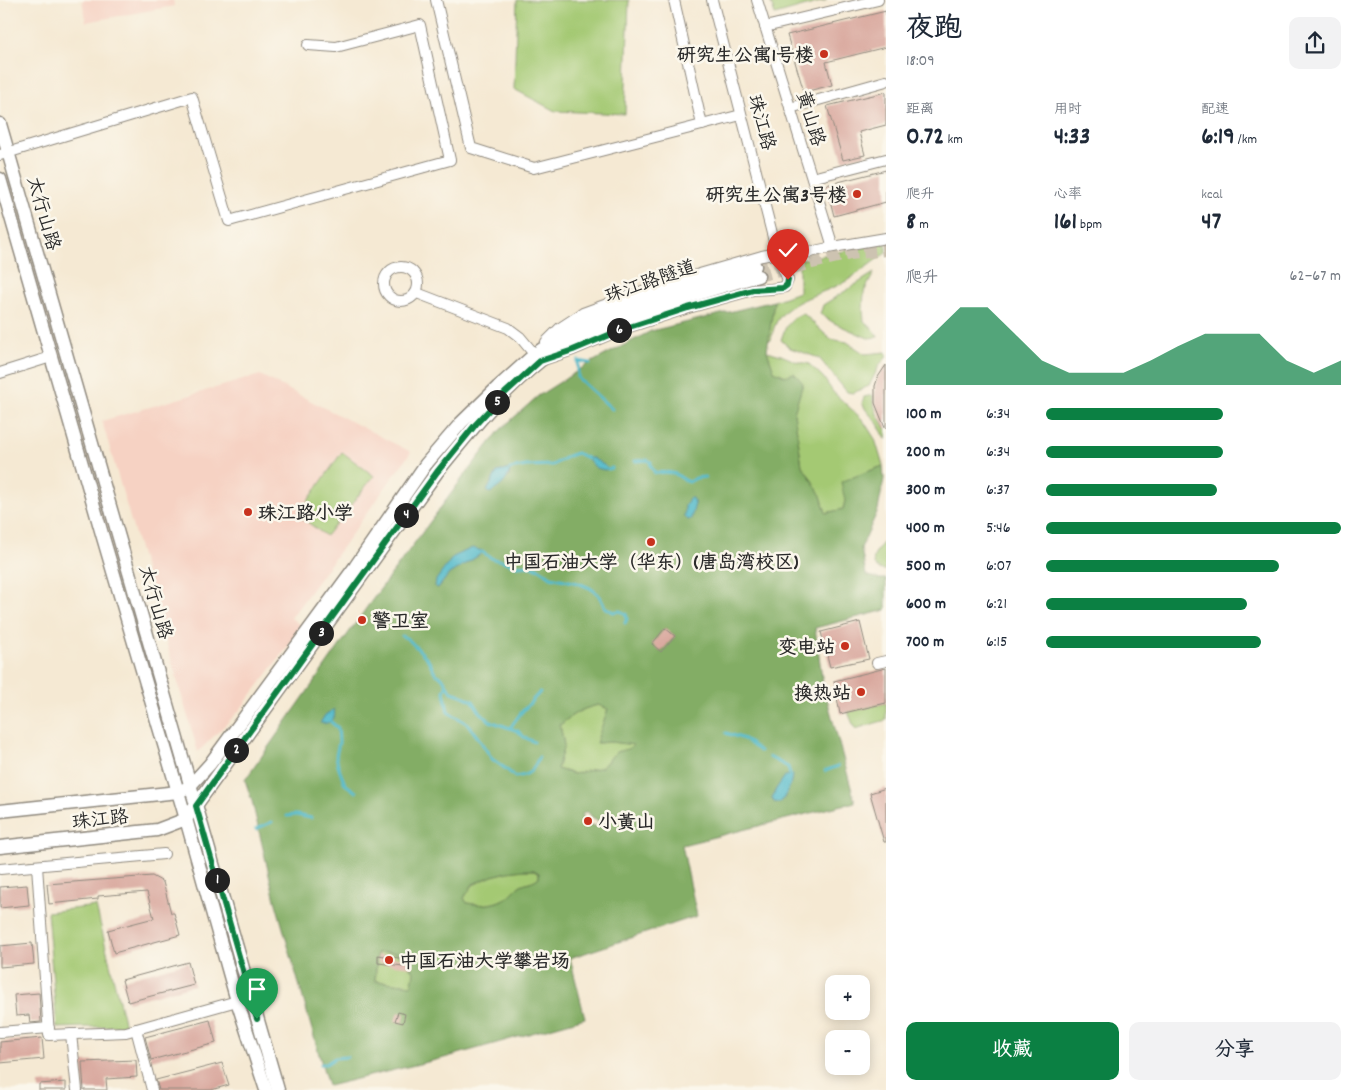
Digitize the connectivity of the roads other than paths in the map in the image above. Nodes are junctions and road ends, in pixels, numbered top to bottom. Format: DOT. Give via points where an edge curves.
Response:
graph roads {
  1 [pos="436,0"];
  2 [pos="674,0"];
  3 [pos="712,0"];
  4 [pos="757,0"];
  5 [pos="878,0"];
  6 [pos="765,27"];
  7 [pos="308,45"];
  8 [pos="886,82"];
  9 [pos="790,108"];
  10 [pos="741,115"];
  11 [pos="0,124"];
  12 [pos="702,125"];
  13 [pos="4,153"];
  14 [pos="886,159"];
  15 [pos="0,178"];
  16 [pos="812,178"];
  17 [pos="886,238"];
  18 [pos="833,247"];
  19 [pos="777,253"];
  20 [pos="756,271"];
  21 [pos="417,293"];
  22 [pos="51,357"];
  23 [pos="538,357"];
  24 [pos="0,373"];
  25 [pos="184,789"];
  26 [pos="196,806"];
  27 [pos="0,811"];
  28 [pos="186,819"];
  29 [pos="0,847"];
  30 [pos="164,854"];
  31 [pos="37,866"];
  32 [pos="0,870"];
  33 [pos="237,1002"];
  34 [pos="49,1028"];
  35 [pos="136,1029"];
  36 [pos="0,1032"];
  37 [pos="71,1034"];
  38 [pos="77,1090"];
  39 [pos="152,1090"];
  40 [pos="266,1090"];
  41 [pos="278,1090"];
  1 -- 12 [label="street" via="471,148 534,168"];
  2 -- 12 [label="street"];
  3 -- 10 [label="street, 珠江路"];
  4 -- 6 [label="street, 黄山路"];
  5 -- 6 [label="street"];
  6 -- 9 [label="street, 黄山路"];
  7 -- 13 [label="street" via="336,47 420,25 450,160 229,221 192,97"];
  8 -- 9 [label="street"];
  9 -- 16 [label="street, 黄山路"];
  10 -- 12 [label="street"];
  10 -- 19 [label="street, 珠江路"];
  11 -- 13 [label="main road, 太行山路"];
  13 -- 25 [label="main road, 太行山路"];
  14 -- 16 [label="street"];
  15 -- 22 [label="main road, 太行山路"];
  16 -- 18 [label="street, 黄山路"];
  17 -- 18 [label="street"];
  18 -- 19 [label="street" via="791,256"];
  19 -- 23 [label="street" via="652,288 583,313 560,328"];
  19 -- 23 [label="street, 珠江路" via="788,280 783,288 753,290 688,308 623,329 573,350"];
  20 -- 23 [label="main road, 珠江路隧道" via="562,341"];
  21 -- 23 [label="street" via="508,328 520,336"];
  22 -- 24 [label="street"];
  22 -- 25 [label="main road, 太行山路" via="102,534"];
  23 -- 25 [label="main road" via="498,386 426,464 252,708 210,764"];
  23 -- 26 [label="main road" via="437,472"];
  25 -- 26 [label="main road, 太行山路"];
  25 -- 27 [label="main road, 珠江路"];
  25 -- 28 [label="main road, 太行山路"];
  26 -- 28 [label="main road"];
  26 -- 41 [label="main road, 太行山路"];
  28 -- 29 [label="main road, 珠江路" via="157,830"];
  28 -- 33 [label="main road, 太行山路"];
  30 -- 31 [label="street"];
  31 -- 32 [label="street"];
  31 -- 34 [label="street"];
  33 -- 35 [label="street"];
  33 -- 40 [label="main road, 太行山路"];
  34 -- 36 [label="street"];
  34 -- 37 [label="street" via="49,1035"];
  35 -- 37 [label="street"];
  35 -- 39 [label="street"];
  37 -- 38 [label="street"];
}
